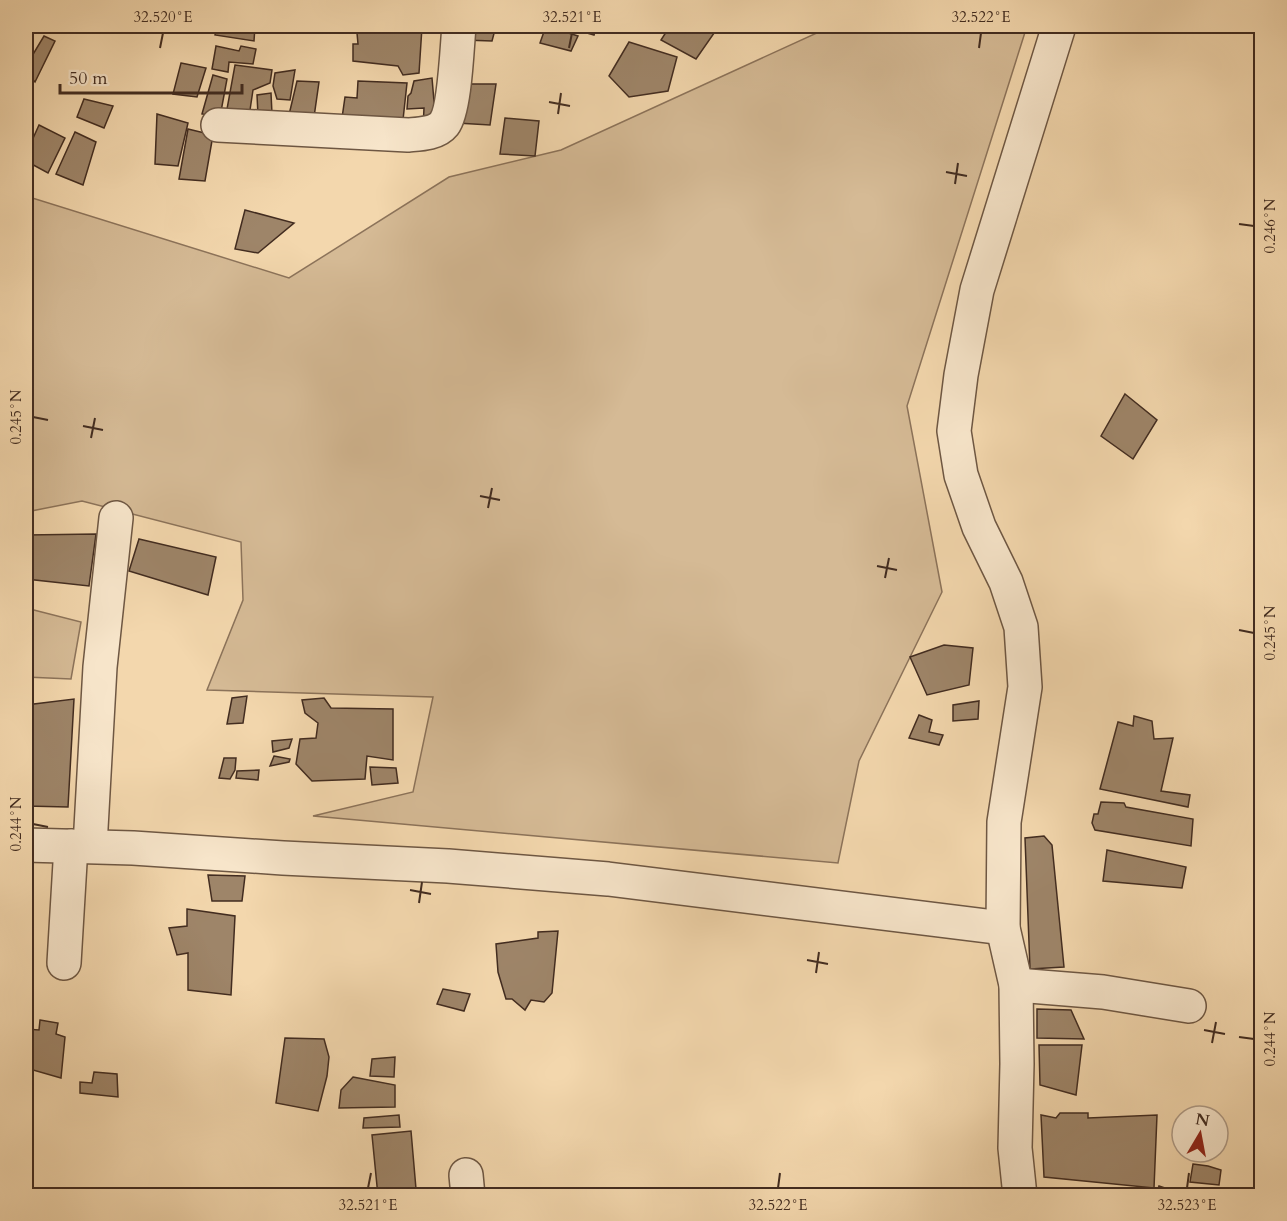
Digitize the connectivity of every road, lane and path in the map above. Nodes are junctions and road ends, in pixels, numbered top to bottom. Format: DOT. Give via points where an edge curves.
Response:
graph roads {
  1 [pos="459,26"];
  2 [pos="1059,26"];
  3 [pos="218,125"];
  4 [pos="116,518"];
  5 [pos="26,845"];
  6 [pos="81,846"];
  7 [pos="1003,928"];
  8 [pos="64,963"];
  9 [pos="1016,985"];
  10 [pos="1189,1006"];
  11 [pos="1020,1196"];
  1 -- 3 [label="street" via="451,108 444,124 431,132 408,135"];
  2 -- 7 [label="street" via="977,290 954,432 961,475 1021,627 1025,687 1004,822"];
  4 -- 6 [label="street"];
  5 -- 6 [label="street"];
  6 -- 7 [label="street" via="608,879"];
  6 -- 8 [label="street"];
  7 -- 9 [label="street"];
  9 -- 10 [label="street" via="1103,992"];
  9 -- 11 [label="street" via="1015,1148"];
}
